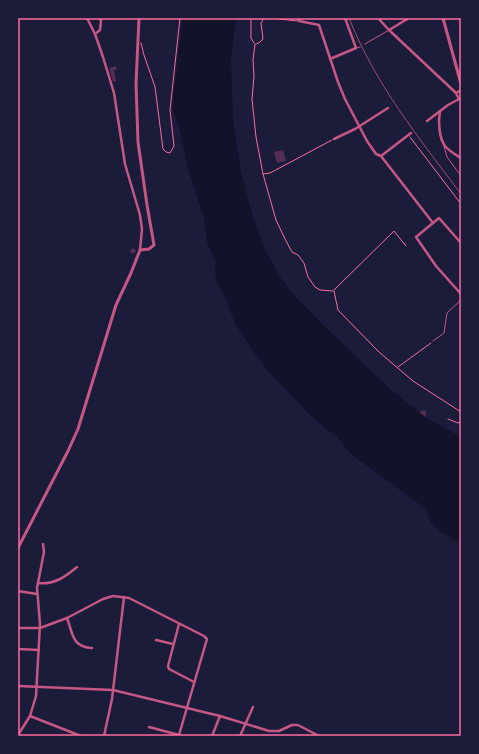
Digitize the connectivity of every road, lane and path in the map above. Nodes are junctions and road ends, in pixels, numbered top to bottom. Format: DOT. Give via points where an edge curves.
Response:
graph roads {
  1 [pos="87,18"];
  2 [pos="100,18"];
  3 [pos="139,18"];
  4 [pos="180,18"];
  5 [pos="251,18"];
  6 [pos="264,18"];
  7 [pos="271,18"];
  8 [pos="345,18"];
  9 [pos="378,18"];
  10 [pos="409,18"];
  11 [pos="443,18"];
  12 [pos="298,19"];
  13 [pos="389,30"];
  14 [pos="95,34"];
  15 [pos="139,39"];
  16 [pos="255,44"];
  17 [pos="365,44"];
  18 [pos="360,47"];
  19 [pos="356,48"];
  20 [pos="330,59"];
  21 [pos="461,84"];
  22 [pos="461,90"];
  23 [pos="456,92"];
  24 [pos="460,98"];
  25 [pos="388,108"];
  26 [pos="440,111"];
  27 [pos="427,120"];
  28 [pos="359,126"];
  29 [pos="411,133"];
  30 [pos="408,135"];
  31 [pos="334,139"];
  32 [pos="444,144"];
  33 [pos="380,156"];
  34 [pos="461,158"];
  35 [pos="263,174"];
  36 [pos="461,176"];
  37 [pos="461,204"];
  38 [pos="433,223"];
  39 [pos="461,242"];
  40 [pos="406,246"];
  41 [pos="140,250"];
  42 [pos="333,291"];
  43 [pos="461,294"];
  44 [pos="461,300"];
  45 [pos="433,341"];
  46 [pos="398,367"];
  47 [pos="461,412"];
  48 [pos="448,419"];
  49 [pos="461,422"];
  50 [pos="43,544"];
  51 [pos="18,548"];
  52 [pos="77,567"];
  53 [pos="38,583"];
  54 [pos="18,591"];
  55 [pos="37,594"];
  56 [pos="124,597"];
  57 [pos="67,618"];
  58 [pos="179,624"];
  59 [pos="18,628"];
  60 [pos="40,628"];
  61 [pos="156,640"];
  62 [pos="173,644"];
  63 [pos="92,648"];
  64 [pos="18,649"];
  65 [pos="39,650"];
  66 [pos="194,682"];
  67 [pos="18,686"];
  68 [pos="37,686"];
  69 [pos="112,690"];
  70 [pos="253,707"];
  71 [pos="187,708"];
  72 [pos="30,716"];
  73 [pos="220,716"];
  74 [pos="245,724"];
  75 [pos="149,727"];
  76 [pos="19,733"];
  77 [pos="81,736"];
  78 [pos="104,736"];
  79 [pos="212,736"];
  80 [pos="240,736"];
  81 [pos="319,736"];
  1 -- 14 [label="street"];
  2 -- 14 [label="street" via="100,30"];
  3 -- 15 [label="street"];
  4 -- 15 [label="path" via="170,110 174,146 170,153 163,149 155,87"];
  5 -- 16 [label="path" via="251,38"];
  6 -- 16 [label="path" via="261,22 263,39"];
  7 -- 12 [label="path"];
  8 -- 19 [label="street"];
  9 -- 13 [label="street"];
  10 -- 13 [label="street"];
  11 -- 21 [label="street"];
  12 -- 20 [label="street" via="319,25"];
  13 -- 17 [label="lane"];
  13 -- 23 [label="street"];
  14 -- 41 [label="street" via="114,93 125,164 140,215"];
  15 -- 41 [label="street" via="136,84 138,142 154,243 152,247"];
  16 -- 35 [label="path" via="252,98"];
  18 -- 19 [label="lane"];
  19 -- 20 [label="street"];
  20 -- 28 [label="street" via="342,92"];
  22 -- 23 [label="street"];
  23 -- 24 [label="street"];
  24 -- 26 [label="street"];
  25 -- 28 [label="street"];
  26 -- 27 [label="street"];
  26 -- 32 [label="street" via="440,129"];
  28 -- 31 [label="street"];
  28 -- 33 [label="street" via="376,154"];
  29 -- 30 [label="street"];
  30 -- 33 [label="street"];
  30 -- 37 [label="path"];
  31 -- 35 [label="path" via="270,173"];
  32 -- 34 [label="street"];
  32 -- 36 [label="lane" via="447,157"];
  33 -- 38 [label="street"];
  35 -- 42 [label="path" via="276,220 292,252 304,263 308,277 315,287"];
  38 -- 39 [label="street" via="439,218"];
  38 -- 43 [label="street" via="416,237 436,266"];
  40 -- 42 [label="path" via="394,230"];
  41 -- 51 [label="street" via="116,305 78,429"];
  42 -- 46 [label="path" via="342,316"];
  44 -- 45 [label="lane" via="446,313 444,333"];
  45 -- 46 [label="path"];
  46 -- 47 [label="path" via="413,381"];
  48 -- 49 [label="path"];
  50 -- 53 [label="street" via="44,552"];
  52 -- 53 [label="street" via="60,580"];
  53 -- 55 [label="street"];
  54 -- 55 [label="street"];
  55 -- 60 [label="street"];
  56 -- 57 [label="street" via="113,596 103,599"];
  56 -- 58 [label="street"];
  56 -- 69 [label="street"];
  57 -- 60 [label="street"];
  57 -- 63 [label="street" via="74,640 84,648"];
  58 -- 62 [label="street"];
  58 -- 66 [label="street" via="207,639"];
  59 -- 60 [label="street"];
  60 -- 65 [label="street"];
  61 -- 62 [label="street"];
  62 -- 66 [label="street" via="169,669"];
  64 -- 65 [label="street"];
  65 -- 68 [label="street"];
  66 -- 71 [label="street"];
  67 -- 68 [label="street"];
  68 -- 69 [label="street"];
  68 -- 72 [label="street"];
  69 -- 71 [label="street"];
  69 -- 78 [label="street"];
  70 -- 74 [label="street"];
  71 -- 73 [label="street"];
  71 -- 75 [label="street" via="179,735"];
  72 -- 76 [label="street"];
  72 -- 77 [label="street"];
  73 -- 74 [label="street"];
  73 -- 79 [label="street"];
  74 -- 80 [label="street"];
  74 -- 81 [label="street" via="275,732 295,724"];
}
